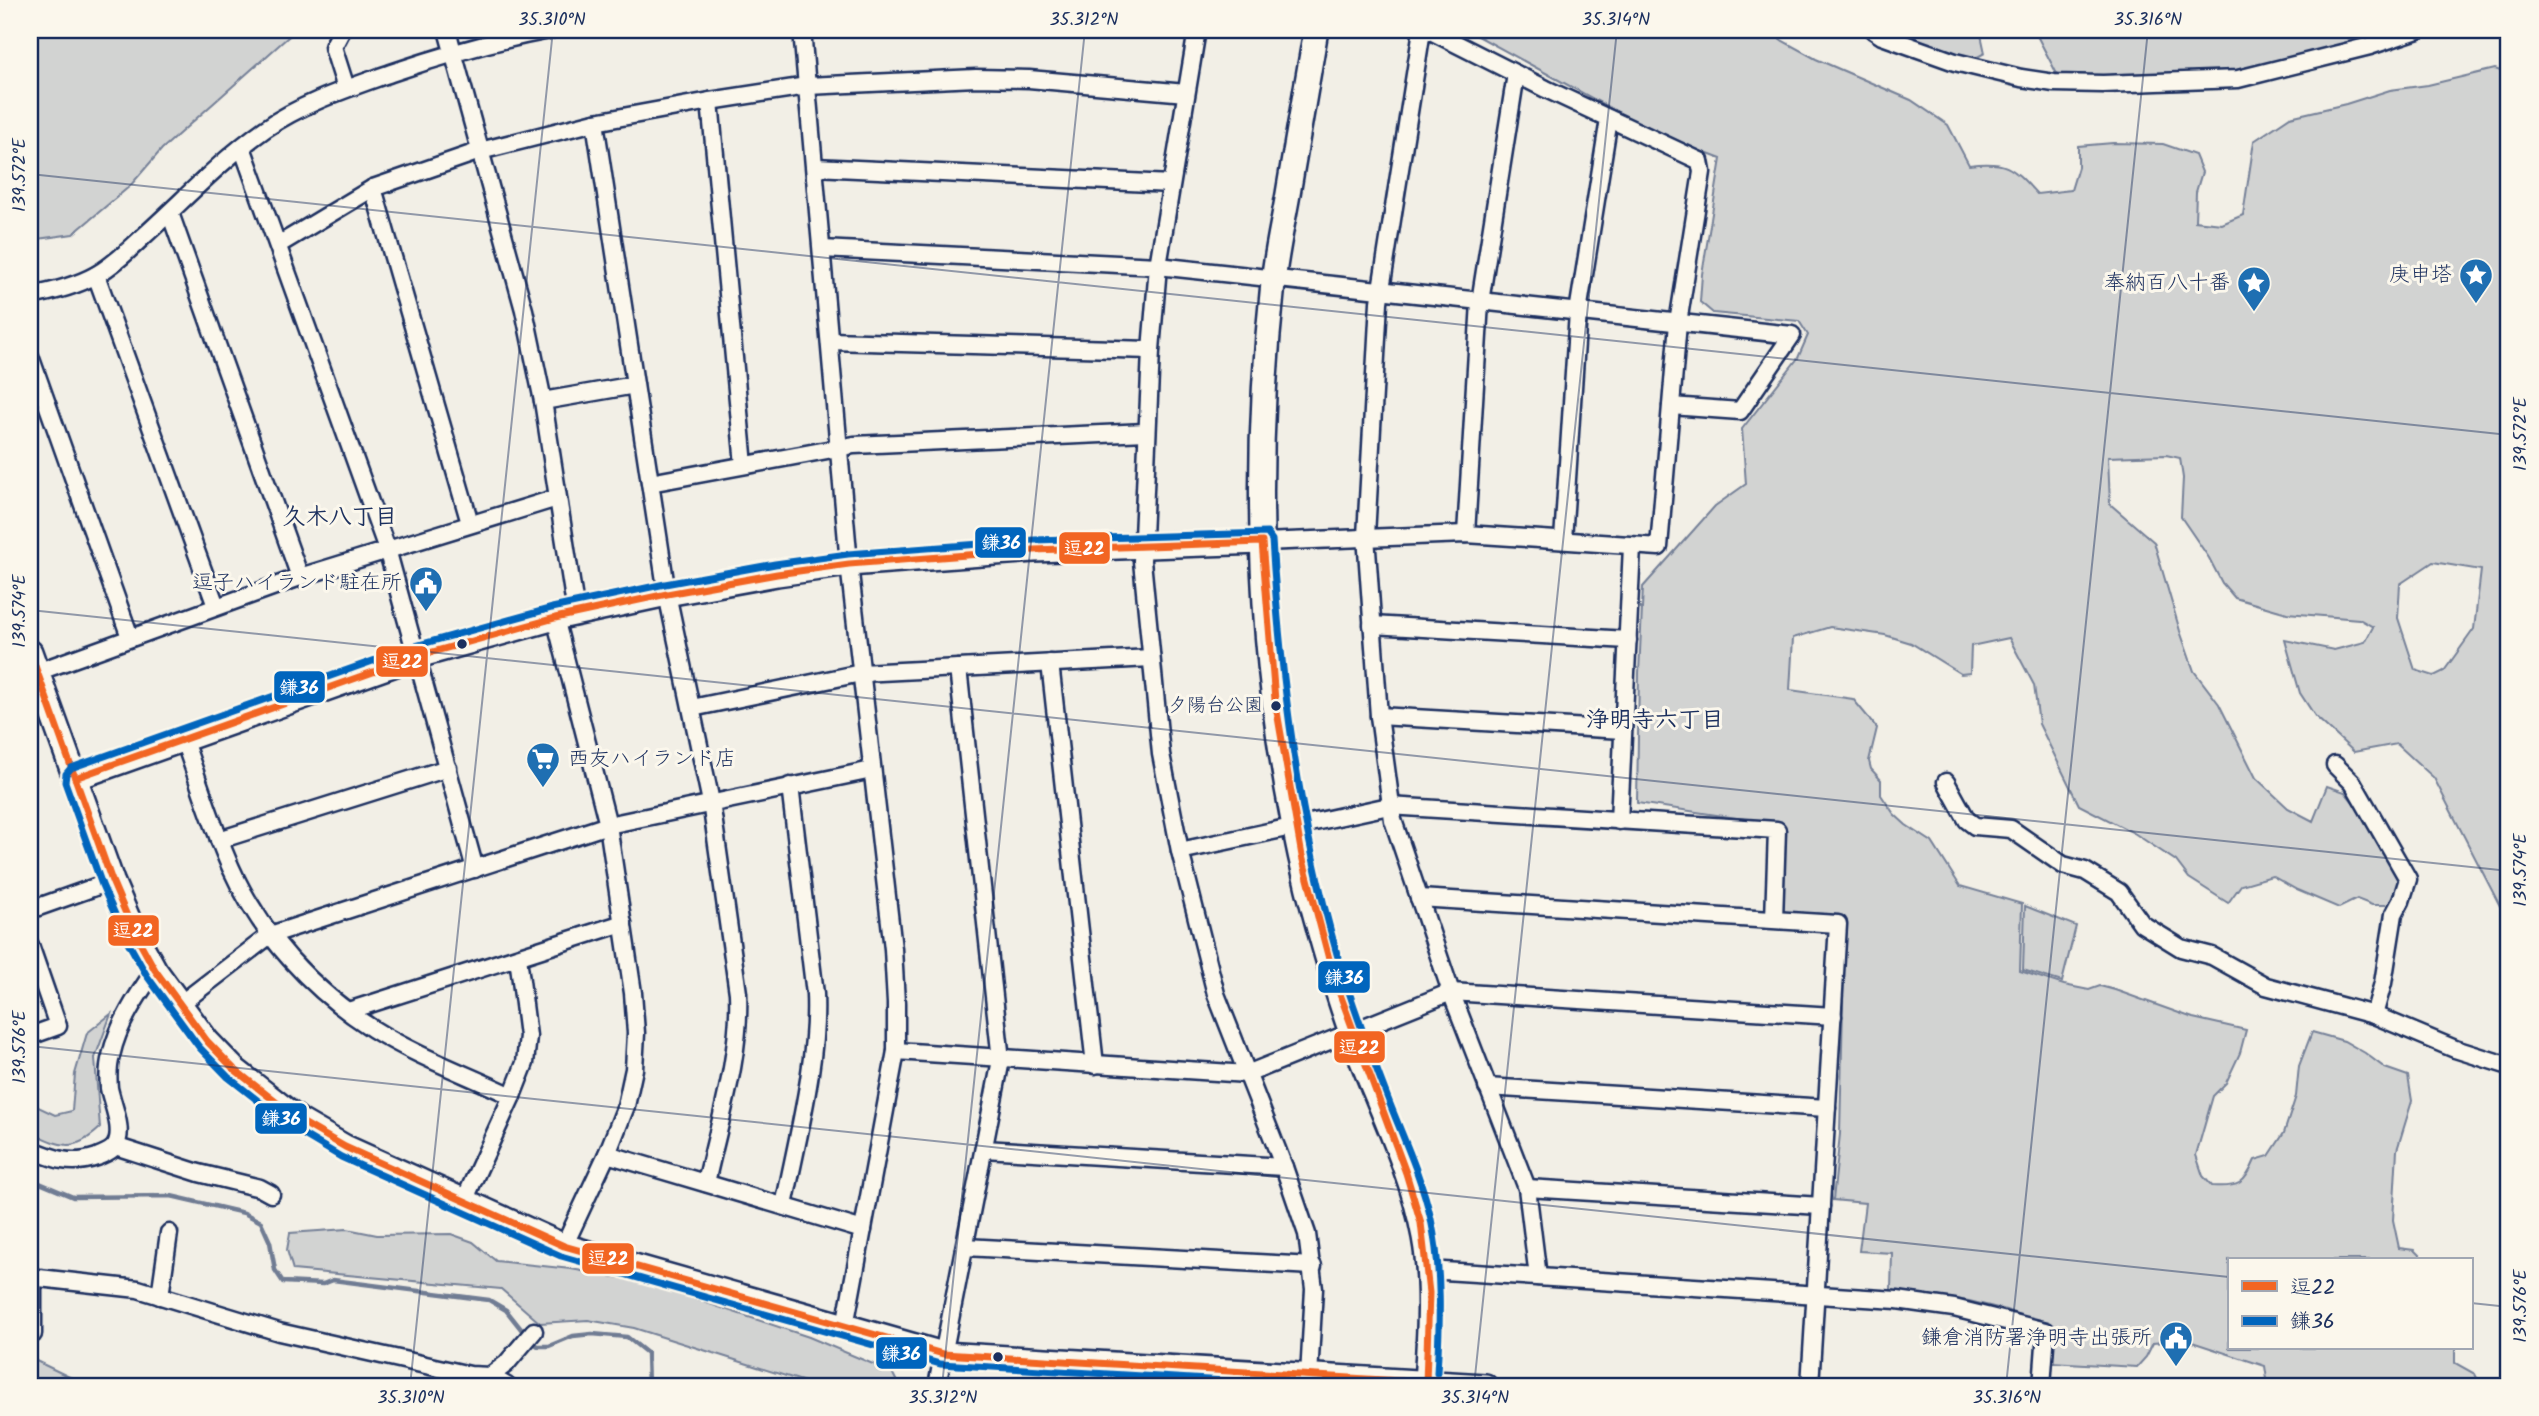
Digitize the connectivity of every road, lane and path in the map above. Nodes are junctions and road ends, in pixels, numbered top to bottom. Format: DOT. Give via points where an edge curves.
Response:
graph roads {
  1 [pos="342,30"];
  2 [pos="447,30"];
  3 [pos="550,30"];
  4 [pos="803,30"];
  5 [pos="1196,30"];
  6 [pos="1316,30"];
  7 [pos="1422,30"];
  8 [pos="1429,30"];
  9 [pos="1873,30"];
  10 [pos="2418,30"];
  11 [pos="453,52"];
  12 [pos="1516,74"];
  13 [pos="807,86"];
  14 [pos="346,88"];
  15 [pos="1186,93"];
  16 [pos="710,101"];
  17 [pos="1609,119"];
  18 [pos="595,122"];
  19 [pos="242,147"];
  20 [pos="480,151"];
  21 [pos="815,167"];
  22 [pos="1171,184"];
  23 [pos="373,188"];
  24 [pos="170,213"];
  25 [pos="278,245"];
  26 [pos="822,249"];
  27 [pos="1158,266"];
  28 [pos="96,275"];
  29 [pos="1273,278"];
  30 [pos="1380,290"];
  31 [pos="30,296"];
  32 [pos="1480,302"];
  33 [pos="1578,312"];
  34 [pos="1678,323"];
  35 [pos="830,341"];
  36 [pos="1151,350"];
  37 [pos="30,356"];
  38 [pos="635,385"];
  39 [pos="543,401"];
  40 [pos="1671,406"];
  41 [pos="1146,432"];
  42 [pos="838,447"];
  43 [pos="744,465"];
  44 [pos="650,483"];
  45 [pos="557,498"];
  46 [pos="470,523"];
  47 [pos="1466,534"];
  48 [pos="1366,536"];
  49 [pos="1563,540"];
  50 [pos="1262,541"];
  51 [pos="1141,545"];
  52 [pos="1632,545"];
  53 [pos="387,549"];
  54 [pos="849,564"];
  55 [pos="300,577"];
  56 [pos="667,594"];
  57 [pos="216,606"];
  58 [pos="565,616"];
  59 [pos="1372,625"];
  60 [pos="130,637"];
  61 [pos="1628,640"];
  62 [pos="418,656"];
  63 [pos="1151,658"];
  64 [pos="33,662"];
  65 [pos="1049,663"];
  66 [pos="958,668"];
  67 [pos="861,673"];
  68 [pos="692,708"];
  69 [pos="1379,716"];
  70 [pos="1623,730"];
  71 [pos="183,738"];
  72 [pos="2335,765"];
  73 [pos="448,768"];
  74 [pos="872,770"];
  75 [pos="75,778"];
  76 [pos="1946,782"];
  77 [pos="790,786"];
  78 [pos="711,802"];
  79 [pos="1389,806"];
  80 [pos="1619,821"];
  81 [pos="608,825"];
  82 [pos="1295,827"];
  83 [pos="219,839"];
  84 [pos="1180,850"];
  85 [pos="475,869"];
  86 [pos="112,881"];
  87 [pos="1419,898"];
  88 [pos="30,910"];
  89 [pos="1774,919"];
  90 [pos="622,923"];
  91 [pos="270,935"];
  92 [pos="30,945"];
  93 [pos="519,957"];
  94 [pos="155,970"];
  95 [pos="1451,992"];
  96 [pos="179,1005"];
  97 [pos="348,1011"];
  98 [pos="2374,1015"];
  99 [pos="1833,1016"];
  100 [pos="1352,1033"];
  101 [pos="30,1036"];
  102 [pos="896,1051"];
  103 [pos="1001,1060"];
  104 [pos="1094,1065"];
  105 [pos="2509,1066"];
  106 [pos="1247,1074"];
  107 [pos="1488,1087"];
  108 [pos="512,1096"];
  109 [pos="1827,1108"];
  110 [pos="115,1146"];
  111 [pos="30,1149"];
  112 [pos="984,1149"];
  113 [pos="607,1154"];
  114 [pos="1284,1167"];
  115 [pos="706,1184"];
  116 [pos="1527,1188"];
  117 [pos="271,1194"];
  118 [pos="464,1201"];
  119 [pos="784,1206"];
  120 [pos="1821,1206"];
  121 [pos="863,1230"];
  122 [pos="169,1233"];
  123 [pos="564,1246"];
  124 [pos="965,1247"];
  125 [pos="1313,1266"];
  126 [pos="1428,1270"];
  127 [pos="32,1277"];
  128 [pos="1538,1277"];
  129 [pos="160,1296"];
  130 [pos="1815,1296"];
  131 [pos="845,1326"];
  132 [pos="33,1334"];
  133 [pos="530,1336"];
  134 [pos="943,1354"];
  135 [pos="490,1376"];
  136 [pos="1309,1376"];
  137 [pos="1426,1384"];
  138 [pos="508,1386"];
  139 [pos="937,1386"];
  140 [pos="1485,1386"];
  141 [pos="1810,1386"];
  142 [pos="2042,1386"];
  1 -- 14 [label="street" via="333,47"];
  2 -- 11 [label="street"];
  3 -- 11 [label="street"];
  4 -- 13 [label="street"];
  5 -- 15 [label="street"];
  6 -- 29 [label="street"];
  7 -- 30 [label="street"];
  8 -- 12 [label="street"];
  9 -- 10 [label="street" via="1955,62 2021,79 2104,84 2238,79"];
  11 -- 14 [label="street"];
  11 -- 20 [label="street"];
  12 -- 17 [label="street"];
  12 -- 32 [label="street"];
  13 -- 15 [label="street" via="976,78"];
  13 -- 16 [label="street"];
  13 -- 21 [label="street"];
  14 -- 19 [label="street" via="267,128"];
  15 -- 22 [label="street"];
  16 -- 18 [label="street"];
  16 -- 43 [label="street"];
  17 -- 33 [label="street"];
  17 -- 34 [label="street" via="1700,161"];
  18 -- 20 [label="street"];
  18 -- 38 [label="street"];
  19 -- 24 [label="street"];
  19 -- 25 [label="street"];
  20 -- 23 [label="street"];
  20 -- 39 [label="street" via="524,310"];
  21 -- 22 [label="street"];
  21 -- 26 [label="street"];
  22 -- 27 [label="street"];
  23 -- 25 [label="street"];
  23 -- 46 [label="street"];
  24 -- 28 [label="street"];
  24 -- 55 [label="street"];
  25 -- 53 [label="street"];
  26 -- 27 [label="street"];
  26 -- 35 [label="street"];
  27 -- 29 [label="street"];
  27 -- 36 [label="street"];
  28 -- 31 [label="street"];
  28 -- 57 [label="street"];
  29 -- 30 [label="street"];
  29 -- 50 [label="street" via="1261,436"];
  30 -- 32 [label="street"];
  30 -- 48 [label="street"];
  32 -- 33 [label="street"];
  32 -- 47 [label="street"];
  33 -- 34 [label="street"];
  33 -- 49 [label="street"];
  34 -- 40 [label="street"];
  34 -- 40 [label="street" via="1792,335 1740,411"];
  35 -- 36 [label="street"];
  35 -- 42 [label="street"];
  36 -- 41 [label="street"];
  37 -- 60 [label="street"];
  38 -- 39 [label="street"];
  38 -- 44 [label="street"];
  39 -- 45 [label="street"];
  40 -- 52 [label="street" via="1659,547"];
  41 -- 42 [label="street"];
  41 -- 51 [label="street"];
  42 -- 43 [label="street"];
  42 -- 54 [label="street"];
  43 -- 44 [label="street"];
  44 -- 56 [label="street"];
  45 -- 46 [label="street"];
  45 -- 58 [label="street"];
  46 -- 53 [label="street"];
  47 -- 48 [label="street"];
  47 -- 49 [label="street"];
  48 -- 50 [label="street"];
  48 -- 59 [label="street"];
  49 -- 52 [label="street"];
  50 -- 51 [label="street"];
  50 -- 82 [label="street" via="1272,677"];
  51 -- 54 [label="street"];
  51 -- 63 [label="street"];
  52 -- 61 [label="street"];
  53 -- 55 [label="street"];
  53 -- 62 [label="street"];
  54 -- 56 [label="street"];
  54 -- 67 [label="street"];
  55 -- 57 [label="street"];
  56 -- 58 [label="street"];
  56 -- 68 [label="street"];
  57 -- 60 [label="street"];
  58 -- 62 [label="street"];
  58 -- 81 [label="street"];
  59 -- 61 [label="street"];
  59 -- 69 [label="street"];
  60 -- 64 [label="street"];
  61 -- 70 [label="street"];
  62 -- 71 [label="street"];
  62 -- 73 [label="street"];
  63 -- 65 [label="street"];
  63 -- 84 [label="street" via="1161,754"];
  64 -- 75 [label="street"];
  65 -- 66 [label="street"];
  65 -- 104 [label="street"];
  66 -- 67 [label="street"];
  66 -- 103 [label="street"];
  67 -- 68 [label="street"];
  67 -- 74 [label="street"];
  68 -- 78 [label="street"];
  69 -- 70 [label="street"];
  69 -- 79 [label="street"];
  70 -- 80 [label="street"];
  71 -- 75 [label="street"];
  71 -- 83 [label="street"];
  72 -- 98 [label="street" via="2353,783 2408,879 2394,914 2384,983"];
  73 -- 83 [label="street"];
  73 -- 85 [label="street"];
  74 -- 77 [label="street"];
  74 -- 102 [label="street" via="893,949"];
  75 -- 86 [label="street"];
  76 -- 98 [label="street" via="1975,826 2011,829 2063,864 2101,881 2119,892 2141,924 2181,948 2212,956 2266,986"];
  77 -- 78 [label="street"];
  77 -- 119 [label="street" via="816,1022"];
  78 -- 81 [label="street"];
  78 -- 115 [label="street" via="739,1015"];
  79 -- 80 [label="street"];
  79 -- 82 [label="street"];
  79 -- 87 [label="street"];
  80 -- 89 [label="street" via="1777,830"];
  81 -- 85 [label="street"];
  81 -- 90 [label="street"];
  82 -- 84 [label="street"];
  82 -- 100 [label="street" via="1308,889"];
  83 -- 91 [label="street" via="244,894"];
  84 -- 106 [label="street" via="1216,994"];
  85 -- 91 [label="street"];
  86 -- 88 [label="street"];
  86 -- 94 [label="street"];
  87 -- 89 [label="street"];
  87 -- 95 [label="street"];
  89 -- 99 [label="street" via="1838,923"];
  90 -- 93 [label="street"];
  90 -- 113 [label="street" via="636,1033 634,1069 626,1106"];
  91 -- 96 [label="street"];
  91 -- 97 [label="street" via="318,988"];
  92 -- 101 [label="street" via="58,1026"];
  93 -- 97 [label="street"];
  93 -- 108 [label="street" via="528,1036 525,1063"];
  94 -- 96 [label="street"];
  94 -- 110 [label="street" via="133,1003 111,1055 109,1085 118,1128"];
  95 -- 99 [label="street"];
  95 -- 100 [label="street"];
  95 -- 107 [label="street"];
  96 -- 118 [label="street" via="234,1069 300,1121 345,1147"];
  97 -- 108 [label="street" via="405,1046"];
  98 -- 105 [label="street"];
  99 -- 109 [label="street"];
  100 -- 106 [label="street"];
  100 -- 126 [label="street" via="1415,1200"];
  102 -- 103 [label="street"];
  102 -- 121 [label="street"];
  103 -- 104 [label="street"];
  103 -- 112 [label="street"];
  104 -- 106 [label="street"];
  106 -- 114 [label="street"];
  107 -- 109 [label="street"];
  107 -- 116 [label="street"];
  108 -- 118 [label="street"];
  109 -- 120 [label="street"];
  110 -- 111 [label="street" via="85,1161 68,1162"];
  110 -- 117 [label="street"];
  112 -- 114 [label="street"];
  112 -- 124 [label="street"];
  113 -- 115 [label="street"];
  113 -- 123 [label="street"];
  114 -- 125 [label="street"];
  115 -- 119 [label="street"];
  116 -- 120 [label="street"];
  116 -- 128 [label="street"];
  118 -- 123 [label="street"];
  119 -- 121 [label="street"];
  120 -- 130 [label="street"];
  121 -- 131 [label="street"];
  122 -- 129 [label="street"];
  123 -- 131 [label="street"];
  124 -- 125 [label="street"];
  124 -- 134 [label="street"];
  125 -- 136 [label="street"];
  126 -- 128 [label="street"];
  126 -- 137 [label="street"];
  127 -- 129 [label="street" via="138,1289"];
  127 -- 132 [label="street"];
  128 -- 130 [label="street"];
  129 -- 135 [label="street" via="279,1332"];
  130 -- 141 [label="street"];
  130 -- 142 [label="street" via="1954,1308 2046,1332"];
  131 -- 134 [label="street"];
  133 -- 135 [label="street"];
  134 -- 136 [label="street"];
  134 -- 139 [label="street"];
  135 -- 138 [label="street"];
  136 -- 137 [label="street"];
  137 -- 140 [label="street"];
}
